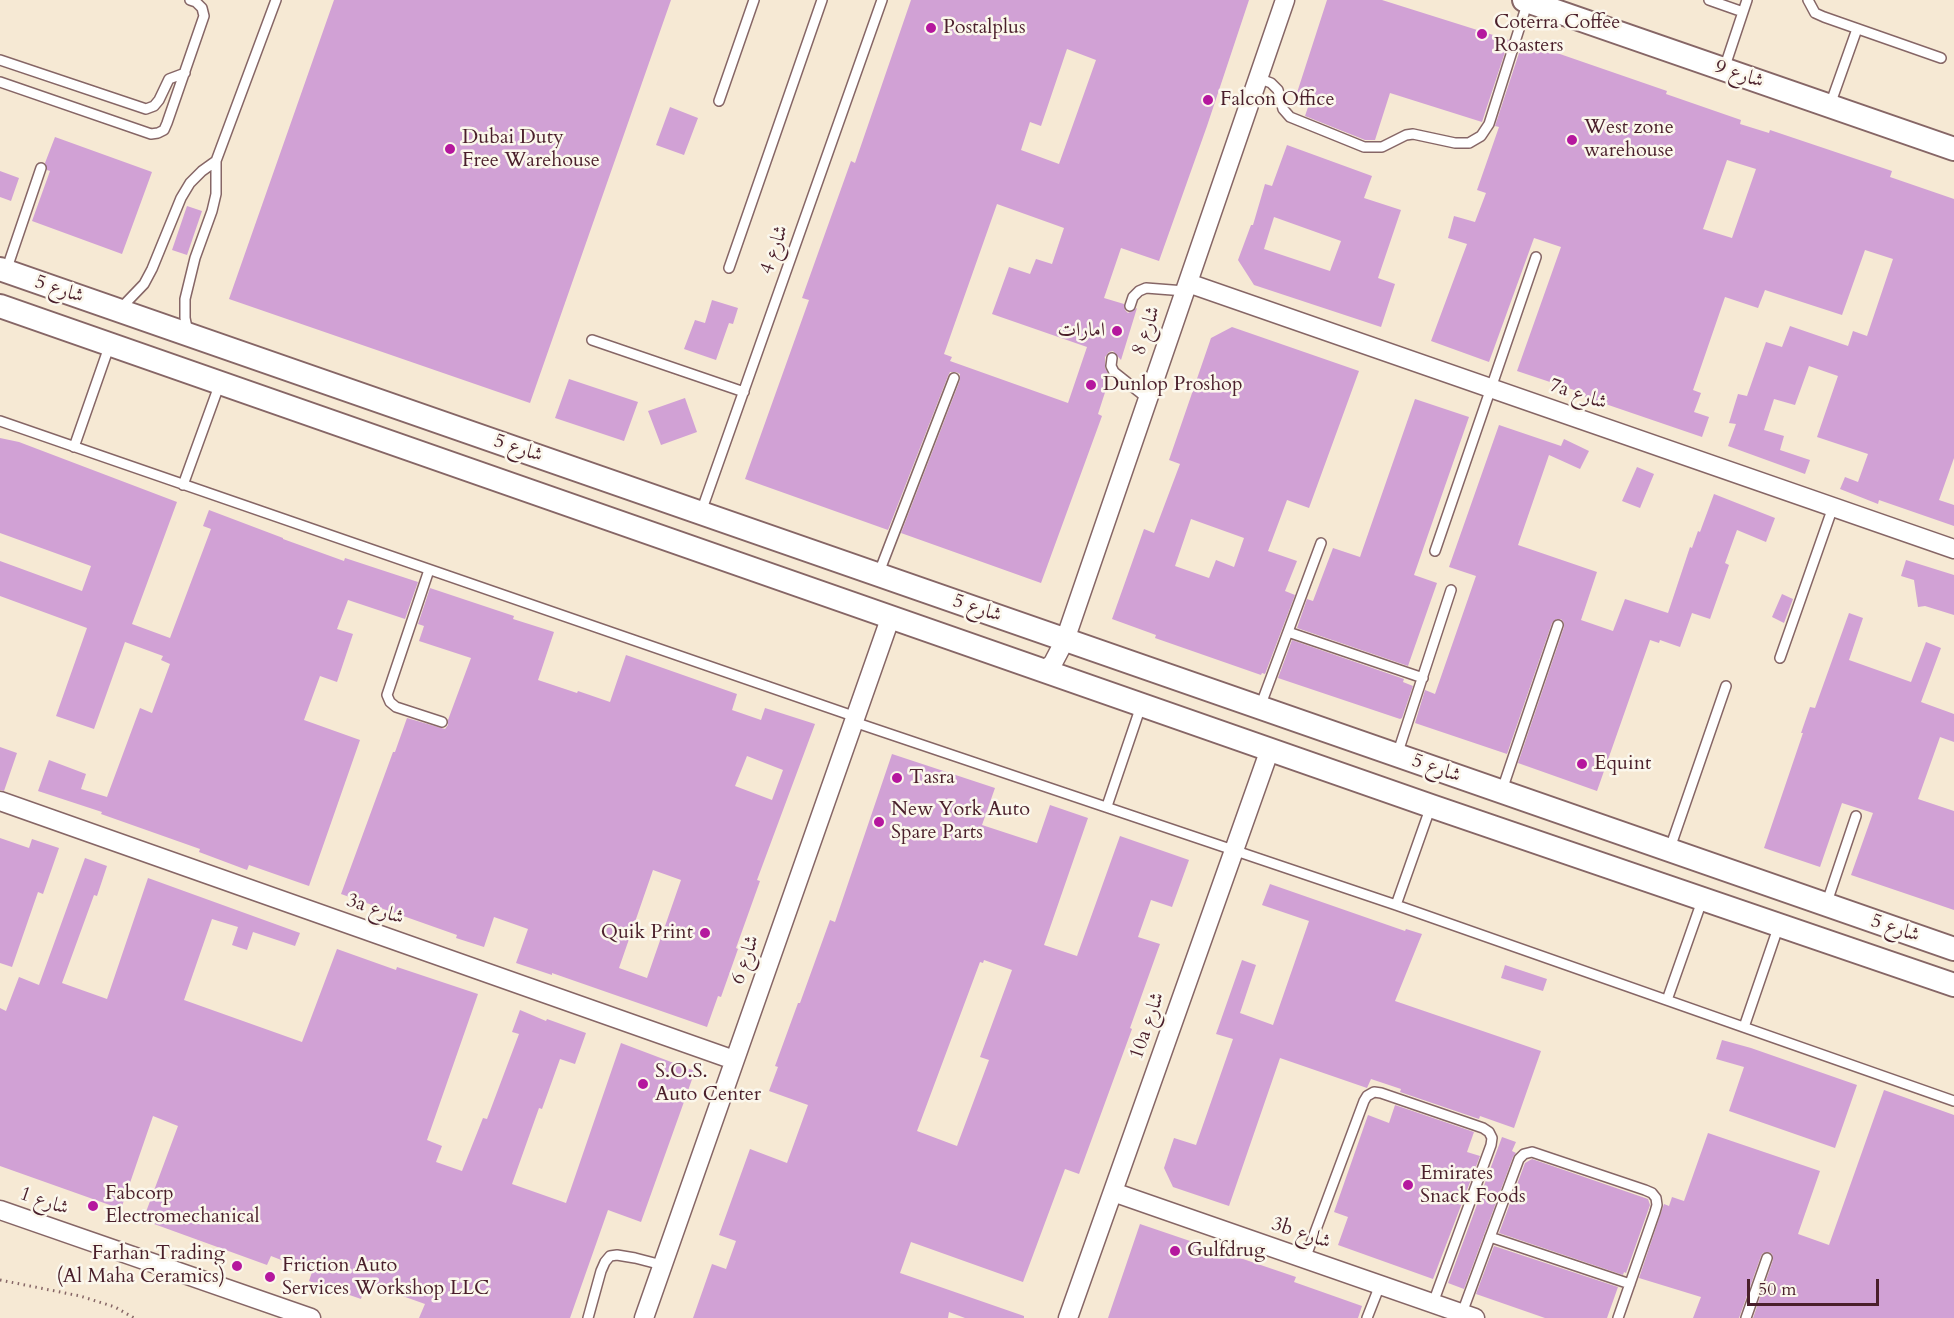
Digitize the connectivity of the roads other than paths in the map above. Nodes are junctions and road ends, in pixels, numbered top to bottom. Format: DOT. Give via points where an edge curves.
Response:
graph roads {
  1 [pos="190,0"];
  2 [pos="276,0"];
  3 [pos="754,0"];
  4 [pos="822,0"];
  5 [pos="882,0"];
  6 [pos="1285,0"];
  7 [pos="1709,0"];
  8 [pos="1746,0"];
  9 [pos="1808,0"];
  10 [pos="1526,1"];
  11 [pos="1743,12"];
  12 [pos="1857,29"];
  13 [pos="1941,58"];
  14 [pos="0,60"];
  15 [pos="1724,69"];
  16 [pos="184,73"];
  17 [pos="1258,78"];
  18 [pos="0,82"];
  19 [pos="718,101"];
  20 [pos="1829,106"];
  21 [pos="1954,149"];
  22 [pos="216,161"];
  23 [pos="41,168"];
  24 [pos="1536,257"];
  25 [pos="729,268"];
  26 [pos="3,270"];
  27 [pos="51,287"];
  28 [pos="1186,287"];
  29 [pos="0,306"];
  30 [pos="1130,306"];
  31 [pos="118,310"];
  32 [pos="37,318"];
  33 [pos="188,336"];
  34 [pos="592,340"];
  35 [pos="110,344"];
  36 [pos="1112,358"];
  37 [pos="954,378"];
  38 [pos="220,383"];
  39 [pos="1491,388"];
  40 [pos="744,392"];
  41 [pos="1148,399"];
  42 [pos="0,421"];
  43 [pos="74,447"];
  44 [pos="183,485"];
  45 [pos="1833,507"];
  46 [pos="701,512"];
  47 [pos="1321,543"];
  48 [pos="1954,549"];
  49 [pos="1435,551"];
  50 [pos="429,570"];
  51 [pos="878,575"];
  52 [pos="1451,590"];
  53 [pos="891,616"];
  54 [pos="1558,626"];
  55 [pos="1288,632"];
  56 [pos="1065,640"];
  57 [pos="1780,658"];
  58 [pos="1044,671"];
  59 [pos="1423,678"];
  60 [pos="1726,686"];
  61 [pos="1142,704"];
  62 [pos="1260,708"];
  63 [pos="855,719"];
  64 [pos="442,722"];
  65 [pos="1270,749"];
  66 [pos="1397,755"];
  67 [pos="1501,793"];
  68 [pos="0,801"];
  69 [pos="1107,806"];
  70 [pos="1431,806"];
  71 [pos="1856,816"];
  72 [pos="1234,850"];
  73 [pos="1669,851"];
  74 [pos="1703,898"];
  75 [pos="1396,905"];
  76 [pos="1826,905"];
  77 [pos="1779,925"];
  78 [pos="1954,949"];
  79 [pos="1954,985"];
  80 [pos="1667,1000"];
  81 [pos="1744,1027"];
  82 [pos="734,1060"];
  83 [pos="1954,1101"];
  84 [pos="1113,1192"];
  85 [pos="0,1210"];
  86 [pos="1490,1237"];
  87 [pos="1767,1258"];
  88 [pos="1305,1259"];
  89 [pos="662,1265"];
  90 [pos="1380,1284"];
  91 [pos="1630,1284"];
  92 [pos="1433,1304"];
  93 [pos="1468,1316"];
  94 [pos="311,1318"];
  95 [pos="588,1318"];
  96 [pos="644,1318"];
  97 [pos="1068,1318"];
  98 [pos="1367,1318"];
  99 [pos="1618,1318"];
  100 [pos="1746,1318"];
  1 -- 16 [label="lane" via="202,8 204,16"];
  2 -- 22 [label="lane"];
  3 -- 19 [label="lane"];
  4 -- 25 [label="lane"];
  5 -- 40 [label="lane, شارع 4"];
  6 -- 17 [label="street, شارع 8"];
  7 -- 11 [label="lane"];
  8 -- 11 [label="lane"];
  9 -- 12 [label="lane" via="1815,13"];
  10 -- 15 [label="street, شارع 9"];
  10 -- 17 [label="lane" via="1489,124 1481,136 1469,143 1413,134 1382,147 1364,147 1290,117 1283,109 1278,90"];
  11 -- 15 [label="lane"];
  12 -- 13 [label="lane"];
  12 -- 20 [label="lane"];
  14 -- 16 [label="lane" via="146,109 159,100 170,79"];
  15 -- 20 [label="street, شارع 9"];
  16 -- 18 [label="lane" via="164,130 150,134"];
  17 -- 28 [label="street, شارع 8"];
  20 -- 21 [label="street, شارع 9"];
  22 -- 31 [label="lane" via="190,183 144,284"];
  22 -- 33 [label="lane" via="214,203 185,299"];
  23 -- 26 [label="lane"];
  24 -- 39 [label="lane"];
  26 -- 27 [label="street, شارع 5"];
  27 -- 31 [label="street, شارع 5"];
  27 -- 32 [label="street" via="37,300"];
  28 -- 30 [label="lane" via="1146,288 1133,297"];
  28 -- 39 [label="street, 7a شارع"];
  28 -- 41 [label="street, شارع 8"];
  29 -- 32 [label="street, شارع 5"];
  31 -- 33 [label="street, شارع 5"];
  32 -- 35 [label="street, شارع 5"];
  33 -- 46 [label="street, شارع 5"];
  34 -- 40 [label="lane"];
  35 -- 38 [label="street, شارع 5"];
  35 -- 43 [label="lane"];
  36 -- 41 [label="lane" via="1114,372"];
  37 -- 51 [label="lane"];
  38 -- 44 [label="lane"];
  38 -- 53 [label="street, شارع 5"];
  39 -- 45 [label="street, 7a شارع"];
  39 -- 49 [label="lane"];
  40 -- 46 [label="lane, شارع 4"];
  41 -- 56 [label="street, شارع 8"];
  42 -- 43 [label="lane"];
  43 -- 44 [label="lane"];
  44 -- 50 [label="lane"];
  45 -- 48 [label="street, 7a شارع"];
  45 -- 57 [label="lane"];
  46 -- 51 [label="street, شارع 5"];
  47 -- 55 [label="lane"];
  50 -- 63 [label="lane"];
  50 -- 64 [label="lane" via="387,694 396,707"];
  51 -- 56 [label="street, شارع 5"];
  52 -- 59 [label="lane"];
  53 -- 58 [label="street, شارع 5"];
  53 -- 63 [label="street, شارع 6"];
  54 -- 67 [label="lane"];
  55 -- 59 [label="lane"];
  55 -- 62 [label="lane"];
  56 -- 58 [label="street, شارع 8"];
  56 -- 62 [label="street, شارع 5"];
  58 -- 61 [label="street, شارع 5"];
  59 -- 66 [label="lane"];
  60 -- 73 [label="lane"];
  61 -- 65 [label="street, شارع 5"];
  61 -- 69 [label="lane"];
  62 -- 66 [label="street, شارع 5"];
  63 -- 69 [label="lane"];
  63 -- 82 [label="street, شارع 6"];
  65 -- 70 [label="street, شارع 5"];
  65 -- 72 [label="street, 10a شارع"];
  66 -- 67 [label="street, شارع 5"];
  67 -- 73 [label="street, شارع 5"];
  68 -- 82 [label="street, 3a شارع"];
  69 -- 72 [label="lane"];
  70 -- 74 [label="street, شارع 5"];
  70 -- 75 [label="lane"];
  71 -- 76 [label="lane"];
  72 -- 75 [label="lane"];
  72 -- 84 [label="street, 10a شارع"];
  73 -- 76 [label="street, شارع 5"];
  74 -- 77 [label="street, شارع 5"];
  74 -- 80 [label="lane"];
  75 -- 80 [label="lane"];
  76 -- 78 [label="street, شارع 5"];
  77 -- 79 [label="street, شارع 5"];
  77 -- 81 [label="lane"];
  80 -- 81 [label="lane"];
  81 -- 83 [label="lane"];
  82 -- 89 [label="street, شارع 6"];
  84 -- 88 [label="street, 3b شارع"];
  84 -- 97 [label="street, 10a شارع"];
  85 -- 94 [label="street, شارع 1"];
  86 -- 91 [label="lane"];
  86 -- 91 [label="lane" via="1519,1159 1532,1152 1539,1154 1645,1190 1656,1198"];
  86 -- 93 [label="lane"];
  87 -- 100 [label="lane"];
  88 -- 90 [label="street, 3b شارع"];
  88 -- 92 [label="lane" via="1367,1096 1381,1093 1472,1124 1489,1132 1491,1145"];
  89 -- 95 [label="lane" via="610,1256 601,1271"];
  89 -- 96 [label="street, شارع 6"];
  90 -- 92 [label="street, 3b شارع"];
  90 -- 98 [label="lane"];
  91 -- 99 [label="lane"];
  92 -- 93 [label="street, 3b شارع"];
}
